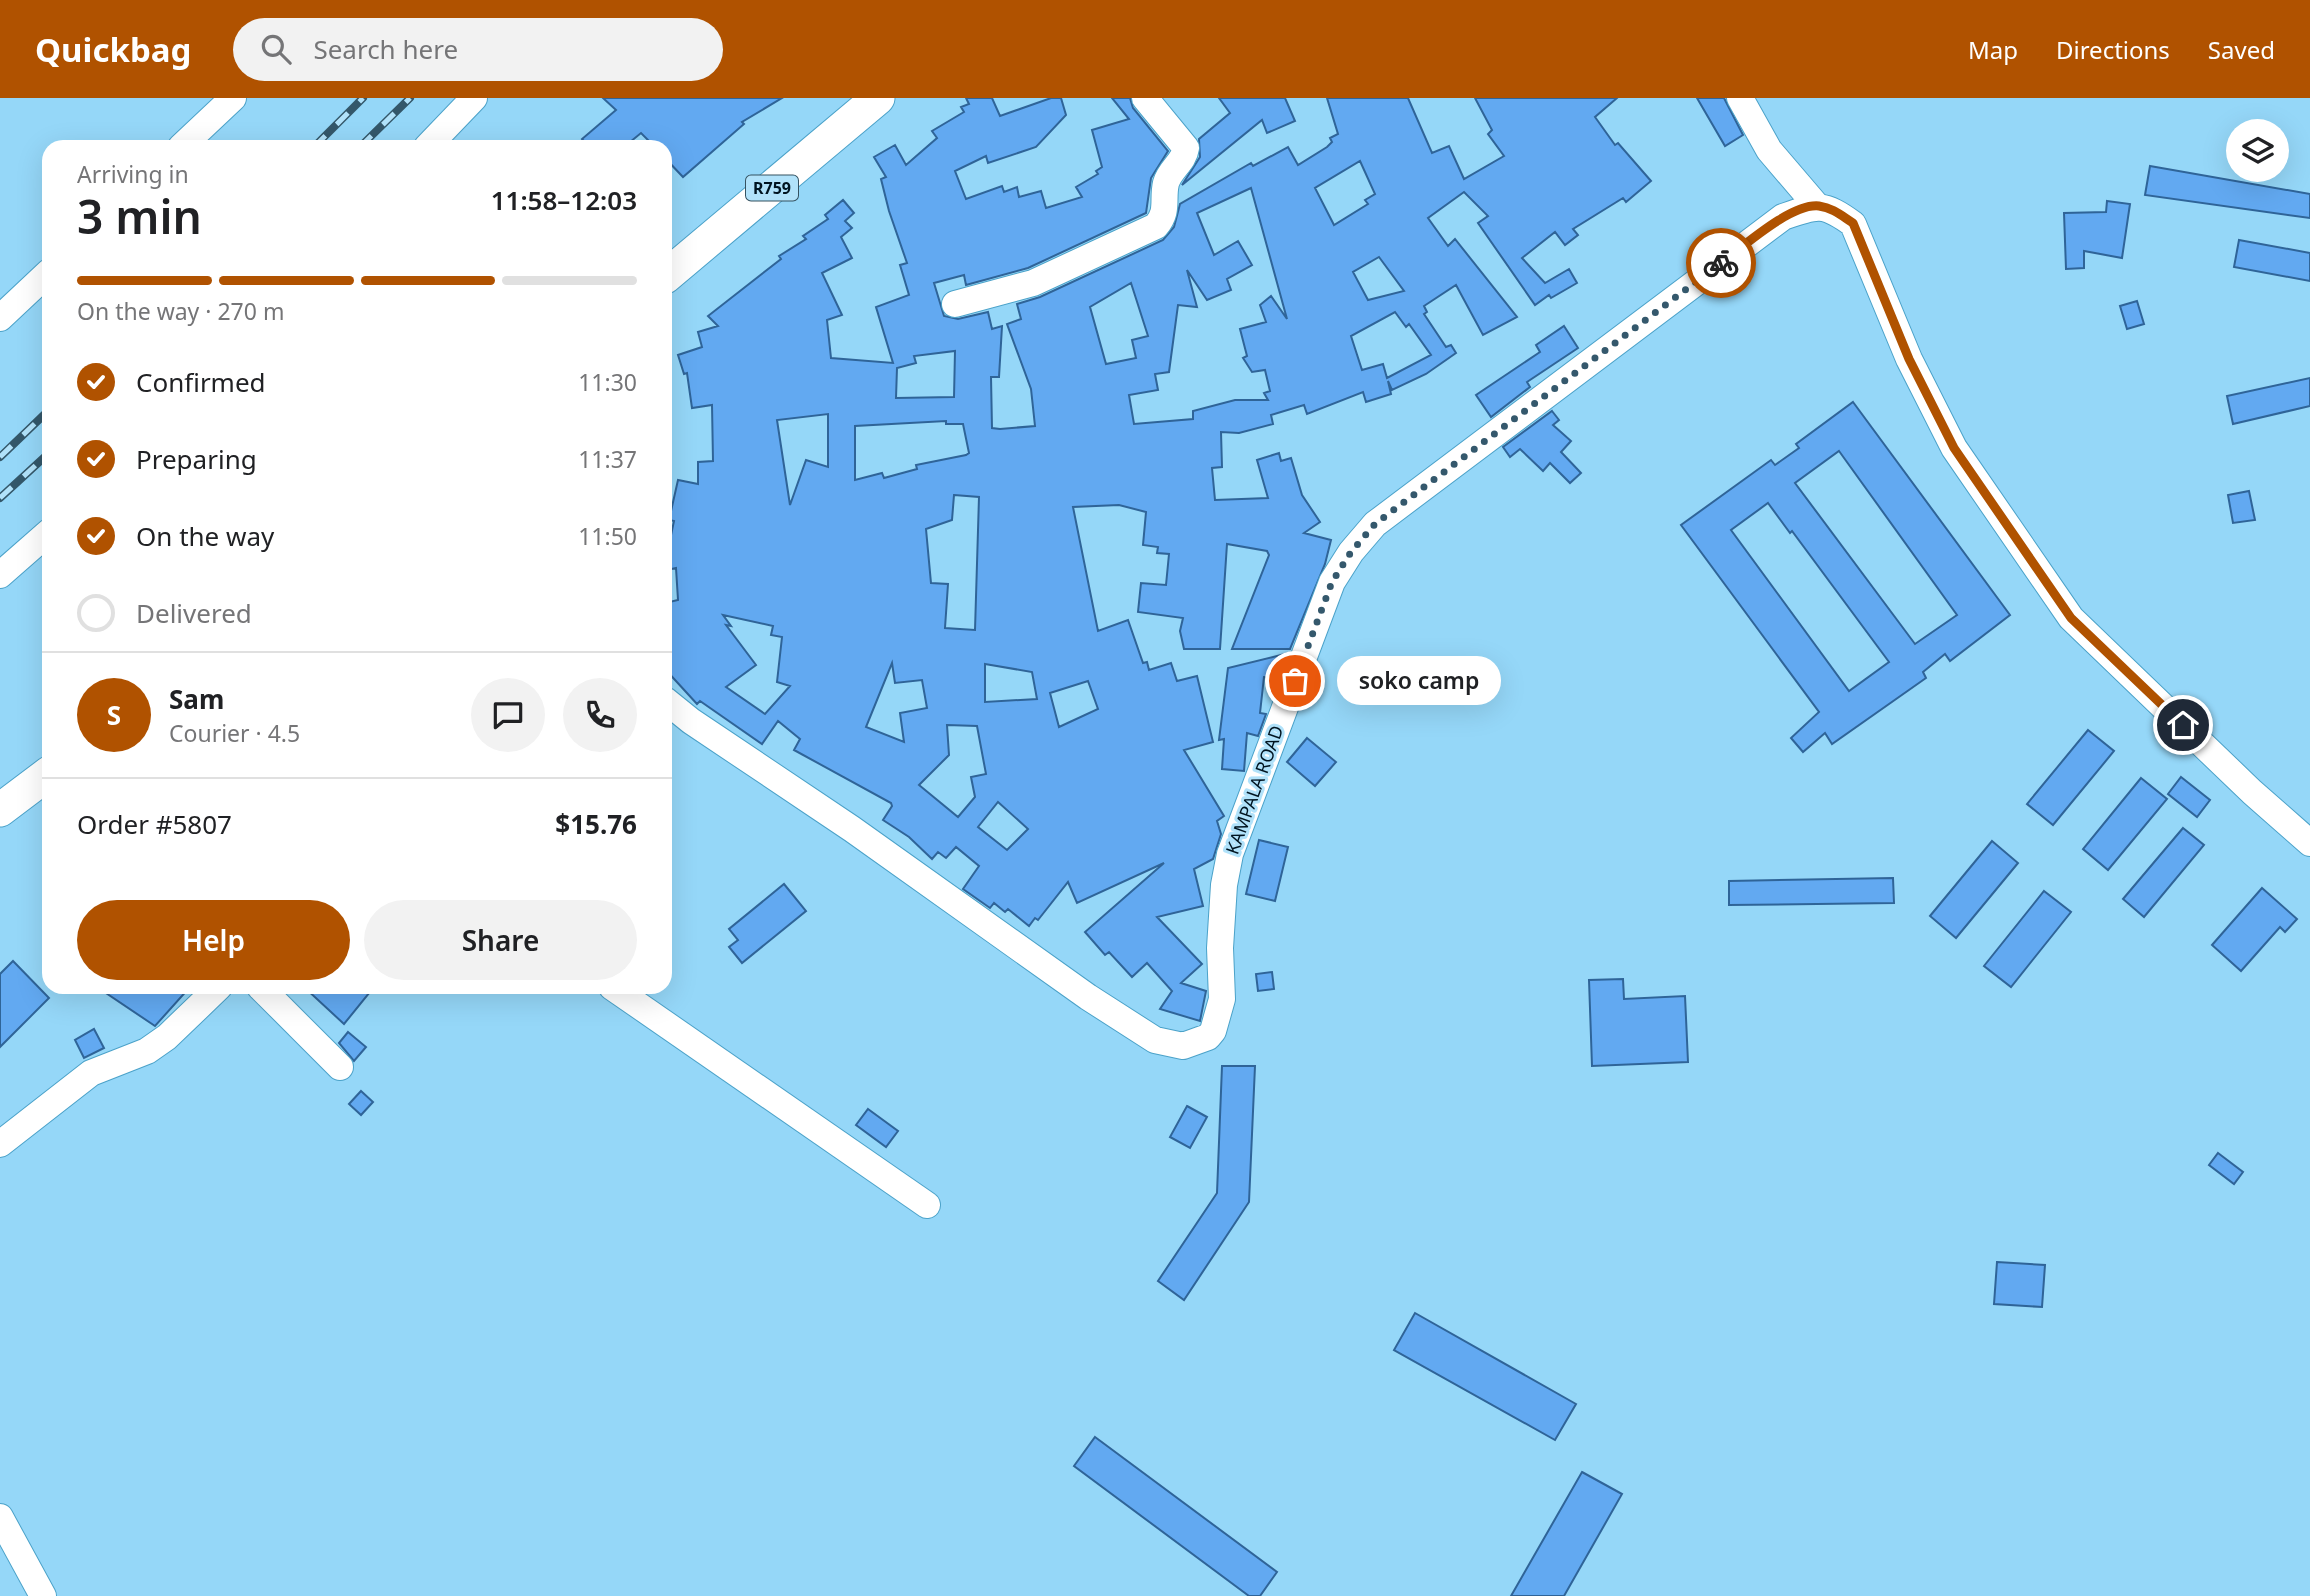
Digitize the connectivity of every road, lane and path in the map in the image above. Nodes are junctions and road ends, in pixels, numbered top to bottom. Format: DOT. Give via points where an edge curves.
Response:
graph roads {
  1 [pos="233,98"];
  2 [pos="474,98"];
  3 [pos="878,98"];
  4 [pos="1146,98"];
  5 [pos="1740,98"];
  6 [pos="188,140"];
  7 [pos="434,140"];
  8 [pos="1816,205"];
  9 [pos="672,271"];
  10 [pos="42,279"];
  11 [pos="955,304"];
  12 [pos="0,318"];
  13 [pos="42,538"];
  14 [pos="0,575"];
  15 [pos="672,706"];
  16 [pos="42,780"];
  17 [pos="0,810"];
  18 [pos="2310,843"];
  19 [pos="212,994"];
  20 [pos="267,994"];
  21 [pos="622,994"];
  22 [pos="340,1067"];
  23 [pos="0,1144"];
  24 [pos="927,1205"];
  25 [pos="0,1517"];
  26 [pos="43,1596"];
  1 -- 6 [label="street"];
  2 -- 7 [label="street"];
  3 -- 9 [label="main road, R759"];
  4 -- 11 [label="street" via="1186,148 1185,157 1167,181 1164,217 1156,226 1033,283"];
  5 -- 8 [label="street" via="1769,150"];
  8 -- 15 [label="street, KAMPALA ROAD" via="1783,217 1375,524 1351,552 1332,582 1230,853 1223,898 1222,999 1213,1031 1198,1042 1183,1046 1144,1033"];
  8 -- 18 [label="street" via="1853,223 1909,359 1954,448 2071,618"];
  10 -- 12 [label="street"];
  13 -- 14 [label="street"];
  16 -- 17 [label="main road"];
  19 -- 23 [label="street" via="148,1051 73,1084"];
  20 -- 22 [label="street"];
  21 -- 24 [label="street"];
  25 -- 26 [label="street"];
}
